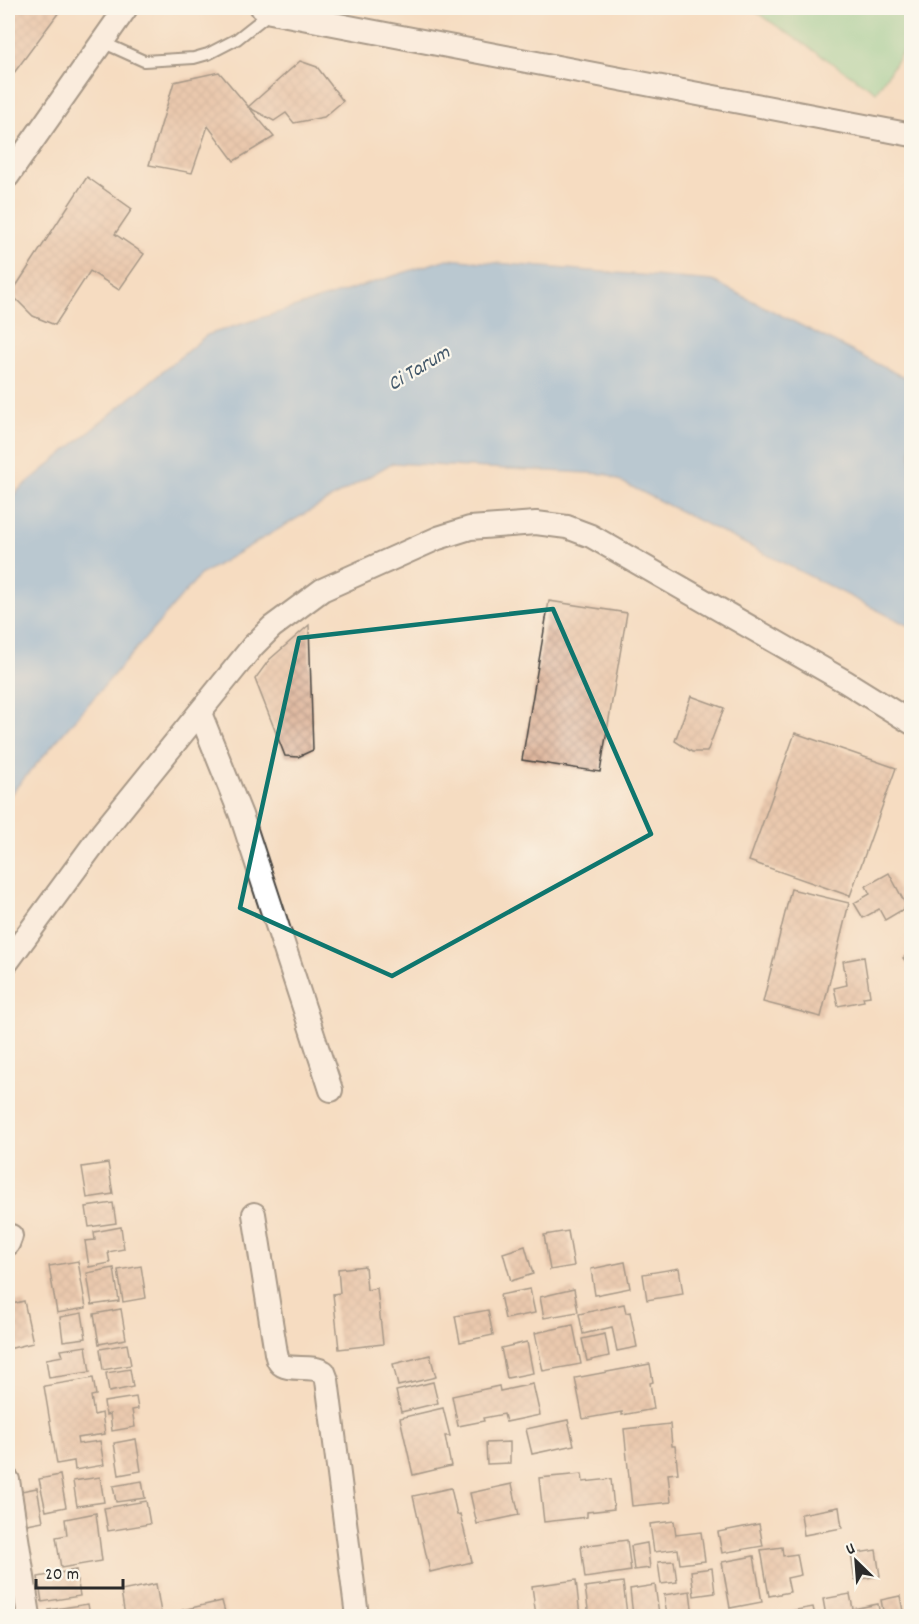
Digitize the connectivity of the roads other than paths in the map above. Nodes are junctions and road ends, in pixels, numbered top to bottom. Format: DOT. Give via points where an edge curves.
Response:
graph roads {
  1 [pos="126,8"];
  2 [pos="269,9"];
  3 [pos="102,42"];
  4 [pos="912,135"];
  5 [pos="8,176"];
  6 [pos="200,713"];
  7 [pos="912,723"];
  8 [pos="8,961"];
  9 [pos="331,1090"];
  10 [pos="254,1214"];
  11 [pos="8,1480"];
  12 [pos="29,1617"];
  13 [pos="357,1617"];
  1 -- 3 [label="street"];
  2 -- 3 [label="lane" via="237,39 194,58 144,61"];
  2 -- 4 [label="street"];
  3 -- 5 [label="street"];
  6 -- 7 [label="street" via="253,646 322,590 470,528 536,523 567,527 591,536"];
  6 -- 8 [label="street" via="102,833"];
  6 -- 9 [label="street" via="241,815"];
  10 -- 13 [label="street" via="279,1363 286,1367 319,1368 327,1380"];
  11 -- 12 [label="street"];
}
